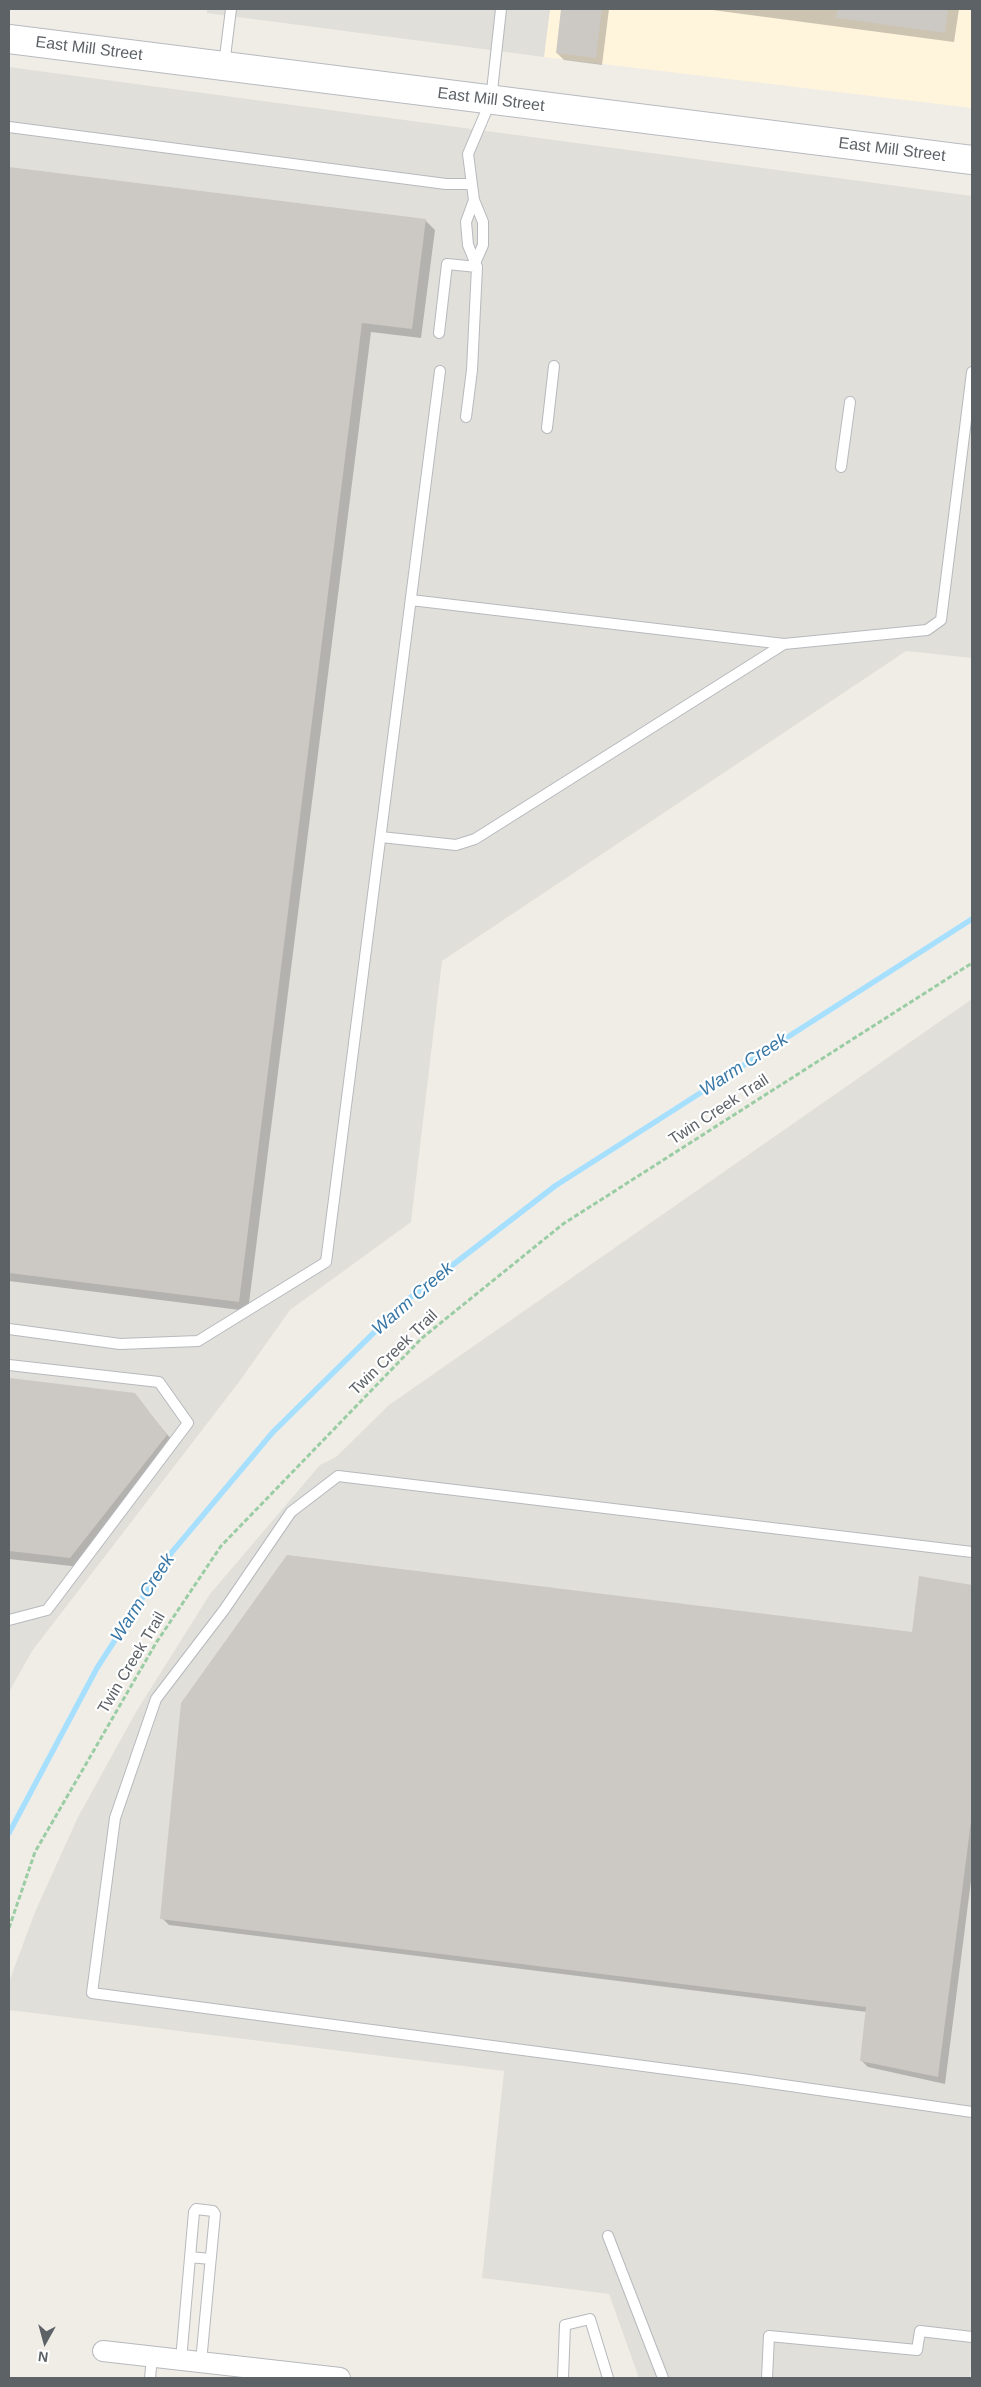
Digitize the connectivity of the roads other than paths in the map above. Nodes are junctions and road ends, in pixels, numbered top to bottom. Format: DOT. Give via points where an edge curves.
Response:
graph roads {
  1 [pos="231,9"];
  2 [pos="501,9"];
  3 [pos="9,39"];
  4 [pos="224,66"];
  5 [pos="491,100"];
  6 [pos="9,127"];
  7 [pos="972,160"];
  8 [pos="472,184"];
  9 [pos="474,200"];
  10 [pos="477,264"];
  11 [pos="439,333"];
  12 [pos="554,366"];
  13 [pos="440,372"];
  14 [pos="972,372"];
  15 [pos="850,402"];
  16 [pos="466,417"];
  17 [pos="547,428"];
  18 [pos="841,467"];
  19 [pos="411,600"];
  20 [pos="784,644"];
  21 [pos="381,837"];
  22 [pos="9,1329"];
  23 [pos="9,1365"];
  24 [pos="972,1552"];
  25 [pos="9,1620"];
  26 [pos="972,2112"];
  27 [pos="608,2236"];
  28 [pos="190,2257"];
  29 [pos="210,2259"];
  30 [pos="972,2337"];
  31 [pos="103,2351"];
  32 [pos="152,2356"];
  33 [pos="181,2360"];
  34 [pos="201,2362"];
  35 [pos="150,2378"];
  36 [pos="340,2378"];
  37 [pos="563,2378"];
  38 [pos="608,2378"];
  39 [pos="663,2378"];
  40 [pos="767,2378"];
  1 -- 4 [label="lane"];
  2 -- 5 [label="lane"];
  3 -- 4 [label="main road, East Mill Street"];
  4 -- 5 [label="main road, East Mill Street"];
  5 -- 7 [label="main road, East Mill Street"];
  5 -- 8 [label="lane" via="468,154"];
  6 -- 8 [label="lane" via="446,184"];
  8 -- 9 [label="lane"];
  9 -- 10 [label="lane" via="483,222 483,245"];
  9 -- 10 [label="lane" via="466,222 468,245"];
  10 -- 11 [label="lane" via="447,264"];
  10 -- 16 [label="lane" via="472,370"];
  12 -- 17 [label="lane"];
  13 -- 19 [label="lane"];
  14 -- 20 [label="lane" via="941,620 927,630"];
  15 -- 18 [label="lane"];
  19 -- 20 [label="lane"];
  19 -- 21 [label="lane"];
  20 -- 21 [label="lane" via="475,839 456,845"];
  21 -- 22 [label="lane" via="326,1262 198,1341 120,1344"];
  23 -- 25 [label="lane" via="159,1382 188,1423 47,1610"];
  24 -- 26 [label="lane" via="338,1476 292,1512 224,1610 156,1699 115,1818 92,1992"];
  27 -- 39 [label="lane"];
  28 -- 29 [label="lane"];
  28 -- 29 [label="lane" via="196,2209 213,2211 214,2214"];
  28 -- 33 [label="lane"];
  29 -- 34 [label="lane"];
  30 -- 40 [label="lane" via="920,2331 917,2350 769,2336"];
  31 -- 32 [label="street"];
  32 -- 33 [label="street"];
  32 -- 35 [label="lane"];
  33 -- 34 [label="street"];
  34 -- 36 [label="street"];
  37 -- 38 [label="lane" via="565,2325 590,2319"];
}
